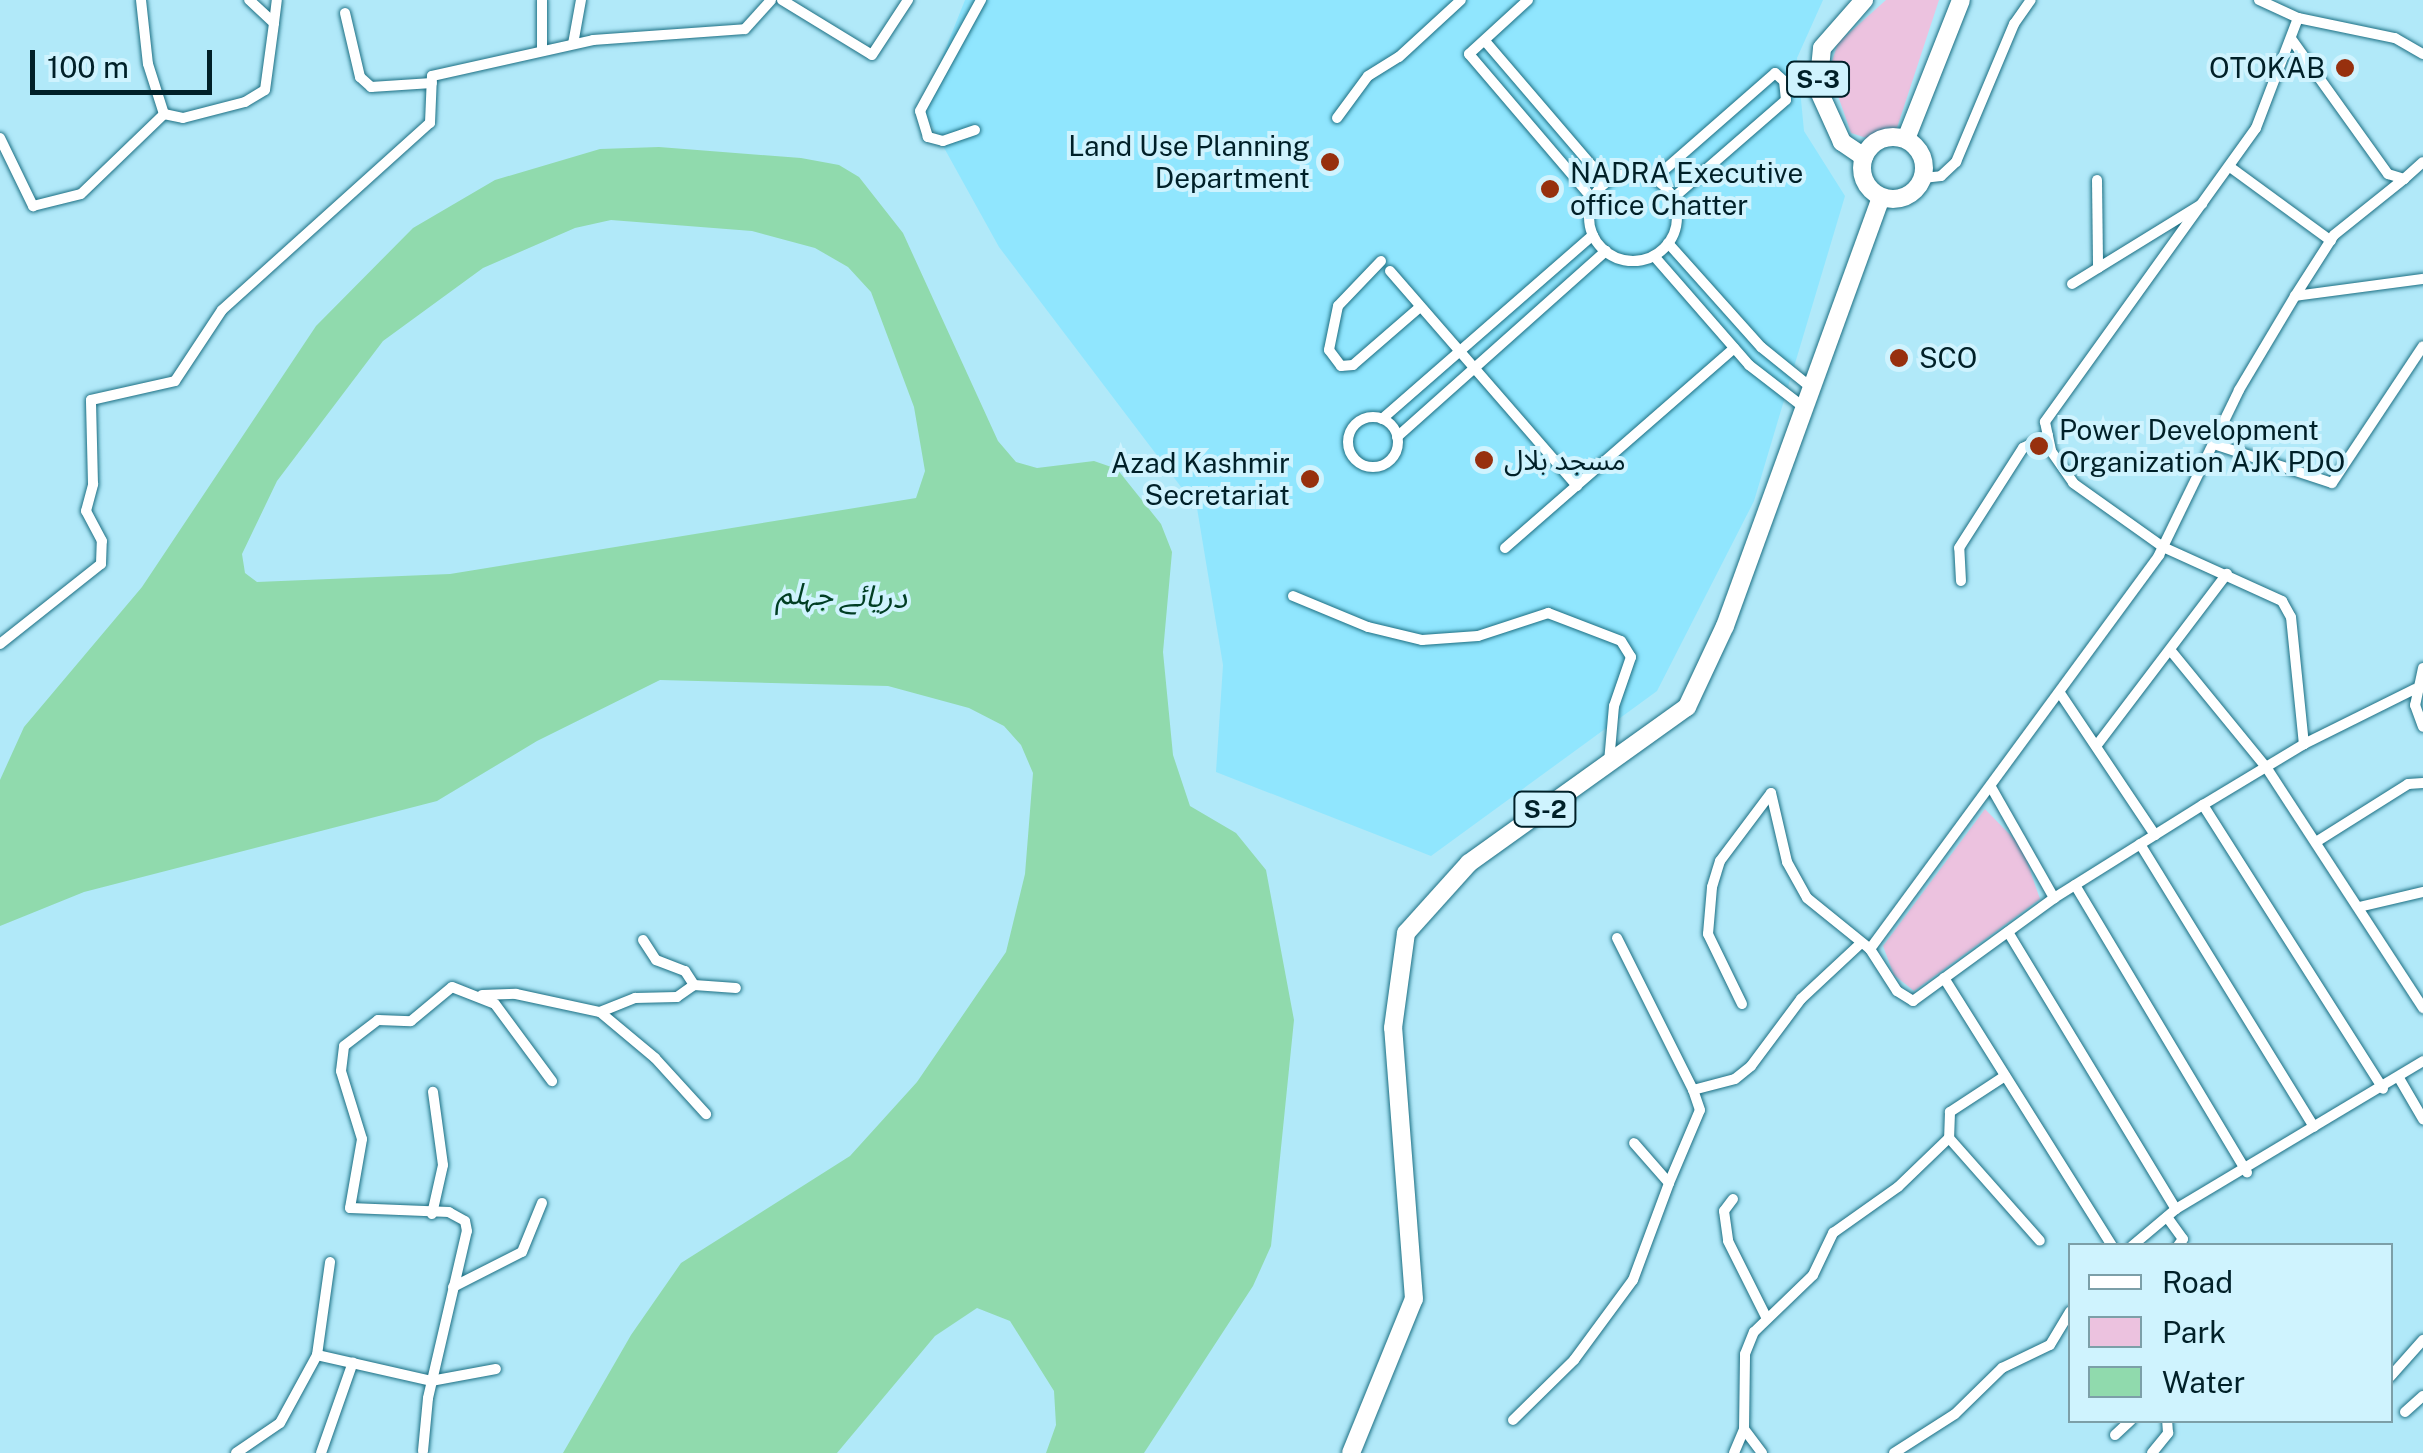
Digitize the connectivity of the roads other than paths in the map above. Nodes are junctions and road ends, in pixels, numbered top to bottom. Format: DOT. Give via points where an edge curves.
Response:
graph roads {
  1 [pos="142,0"];
  2 [pos="250,0"];
  3 [pos="276,0"];
  4 [pos="542,0"];
  5 [pos="581,0"];
  6 [pos="771,0"];
  7 [pos="782,0"];
  8 [pos="908,0"];
  9 [pos="981,0"];
  10 [pos="1460,0"];
  11 [pos="1528,0"];
  12 [pos="1864,0"];
  13 [pos="1961,0"];
  14 [pos="2030,0"];
  15 [pos="2259,0"];
  16 [pos="345,12"];
  17 [pos="2298,18"];
  18 [pos="274,23"];
  19 [pos="2292,40"];
  20 [pos="1485,41"];
  21 [pos="573,44"];
  22 [pos="542,51"];
  23 [pos="2423,54"];
  24 [pos="432,83"];
  25 [pos="164,114"];
  26 [pos="1337,118"];
  27 [pos="976,130"];
  28 [pos="0,138"];
  29 [pos="1906,140"];
  30 [pos="1864,157"];
  31 [pos="2423,162"];
  32 [pos="2230,167"];
  33 [pos="1923,178"];
  34 [pos="2404,179"];
  35 [pos="1654,180"];
  36 [pos="2097,180"];
  37 [pos="1606,182"];
  38 [pos="1881,196"];
  39 [pos="1672,199"];
  40 [pos="1593,200"];
  41 [pos="2208,201"];
  42 [pos="1593,235"];
  43 [pos="2331,240"];
  44 [pos="1668,243"];
  45 [pos="1606,251"];
  46 [pos="1654,256"];
  47 [pos="1381,262"];
  48 [pos="2098,268"];
  49 [pos="1390,272"];
  50 [pos="2423,279"];
  51 [pos="2072,284"];
  52 [pos="2295,296"];
  53 [pos="1420,307"];
  54 [pos="2423,346"];
  55 [pos="1734,348"];
  56 [pos="1458,353"];
  57 [pos="1474,370"];
  58 [pos="1814,389"];
  59 [pos="1806,410"];
  60 [pos="1382,419"];
  61 [pos="2048,435"];
  62 [pos="1397,438"];
  63 [pos="2217,445"];
  64 [pos="1576,486"];
  65 [pos="2163,547"];
  66 [pos="1506,548"];
  67 [pos="2227,574"];
  68 [pos="1961,581"];
  69 [pos="1293,596"];
  70 [pos="0,644"];
  71 [pos="2171,651"];
  72 [pos="2423,668"];
  73 [pos="2415,689"];
  74 [pos="2060,693"];
  75 [pos="2423,727"];
  76 [pos="2304,744"];
  77 [pos="2096,745"];
  78 [pos="1609,763"];
  79 [pos="2266,767"];
  80 [pos="2423,782"];
  81 [pos="1990,786"];
  82 [pos="2203,804"];
  83 [pos="2155,835"];
  84 [pos="2316,842"];
  85 [pos="2140,844"];
  86 [pos="2075,885"];
  87 [pos="2423,892"];
  88 [pos="2054,898"];
  89 [pos="2359,907"];
  90 [pos="2008,932"];
  91 [pos="1616,938"];
  92 [pos="643,940"];
  93 [pos="1865,946"];
  94 [pos="1944,978"];
  95 [pos="694,985"];
  96 [pos="736,988"];
  97 [pos="476,994"];
  98 [pos="1742,1004"];
  99 [pos="2423,1008"];
  100 [pos="600,1012"];
  101 [pos="2423,1061"];
  102 [pos="2005,1076"];
  103 [pos="2399,1078"];
  104 [pos="552,1081"];
  105 [pos="2383,1089"];
  106 [pos="1693,1090"];
  107 [pos="432,1092"];
  108 [pos="706,1114"];
  109 [pos="2423,1119"];
  110 [pos="2314,1127"];
  111 [pos="1949,1138"];
  112 [pos="1634,1143"];
  113 [pos="2248,1172"];
  114 [pos="1669,1183"];
  115 [pos="1734,1199"];
  116 [pos="542,1203"];
  117 [pos="2172,1213"];
  118 [pos="432,1214"];
  119 [pos="2040,1241"];
  120 [pos="2110,1243"];
  121 [pos="2136,1243"];
  122 [pos="2180,1243"];
  123 [pos="330,1262"];
  124 [pos="453,1288"];
  125 [pos="2068,1315"];
  126 [pos="1768,1319"];
  127 [pos="2423,1340"];
  128 [pos="317,1356"];
  129 [pos="353,1362"];
  130 [pos="496,1369"];
  131 [pos="2393,1375"];
  132 [pos="432,1381"];
  133 [pos="2423,1396"];
  134 [pos="2405,1412"];
  135 [pos="1513,1420"];
  136 [pos="2128,1423"];
  137 [pos="2167,1423"];
  138 [pos="1744,1430"];
  139 [pos="2115,1435"];
  140 [pos="423,1451"];
  141 [pos="236,1453"];
  142 [pos="322,1453"];
  143 [pos="1351,1453"];
  144 [pos="1734,1453"];
  145 [pos="1762,1453"];
  146 [pos="1894,1453"];
  147 [pos="2152,1453"];
  1 -- 25 [label="street" via="148,64"];
  2 -- 18 [label="street"];
  3 -- 18 [label="street"];
  4 -- 22 [label="street"];
  5 -- 21 [label="street"];
  6 -- 21 [label="street" via="745,30"];
  7 -- 8 [label="street" via="872,55"];
  9 -- 27 [label="street" via="920,111 928,137 943,141"];
  10 -- 26 [label="street" via="1400,58 1368,76"];
  11 -- 20 [label="street"];
  12 -- 30 [label="highway, S-3" via="1822,48 1818,89 1842,142"];
  13 -- 29 [label="highway"];
  14 -- 33 [label="street" via="1956,162 1941,176"];
  15 -- 17 [label="street"];
  16 -- 24 [label="street" via="360,76 371,88"];
  17 -- 19 [label="street"];
  17 -- 23 [label="street" via="2395,38"];
  18 -- 25 [label="street" via="265,90 183,118"];
  19 -- 32 [label="street" via="2256,128"];
  19 -- 34 [label="street" via="2388,174"];
  20 -- 37 [label="street"];
  20 -- 40 [label="street" via="1469,54"];
  21 -- 22 [label="street"];
  22 -- 24 [label="street" via="432,76"];
  24 -- 70 [label="street" via="430,123 222,310 174,381 91,400 93,484 86,510 102,542 101,564"];
  25 -- 28 [label="street" via="81,194 33,206"];
  29 -- 30 [label="highway" via="1880,139"];
  29 -- 33 [label="highway" via="1923,157"];
  30 -- 38 [label="highway" via="1866,183"];
  31 -- 34 [label="street"];
  32 -- 41 [label="street"];
  32 -- 43 [label="street"];
  33 -- 38 [label="highway" via="1901,198"];
  34 -- 43 [label="street"];
  35 -- 37 [label="street" via="1633,174"];
  35 -- 39 [label="street"];
  35 -- 39 [label="street" via="1775,73 1784,81 1786,100"];
  36 -- 48 [label="street"];
  37 -- 40 [label="street"];
  38 -- 58 [label="highway, S-2"];
  39 -- 44 [label="street" via="1676,222"];
  40 -- 42 [label="street"];
  41 -- 48 [label="street"];
  41 -- 61 [label="street" via="2115,332 2059,394 2045,422"];
  42 -- 45 [label="street"];
  42 -- 56 [label="street"];
  43 -- 52 [label="street"];
  44 -- 46 [label="street"];
  44 -- 58 [label="street" via="1761,347"];
  45 -- 46 [label="street" via="1626,261"];
  45 -- 57 [label="street"];
  46 -- 55 [label="street"];
  47 -- 53 [label="street" via="1338,306 1329,350 1340,366 1353,365"];
  48 -- 51 [label="street"];
  49 -- 53 [label="street"];
  50 -- 52 [label="street"];
  52 -- 63 [label="street" via="2239,390"];
  53 -- 56 [label="street"];
  54 -- 63 [label="street" via="2332,483"];
  55 -- 59 [label="street"];
  55 -- 64 [label="street"];
  56 -- 57 [label="street"];
  56 -- 60 [label="street"];
  57 -- 62 [label="street"];
  57 -- 64 [label="street"];
  58 -- 59 [label="highway, S-2"];
  59 -- 78 [label="highway, S-2" via="1688,707"];
  60 -- 62 [label="street"];
  60 -- 62 [label="street" via="1365,418 1352,428 1348,445 1355,460 1384,464"];
  61 -- 65 [label="street" via="2073,483"];
  61 -- 68 [label="street" via="2023,448 1959,548"];
  63 -- 65 [label="street"];
  64 -- 66 [label="street"];
  65 -- 67 [label="street"];
  65 -- 74 [label="street"];
  67 -- 71 [label="street"];
  67 -- 76 [label="street" via="2282,601 2291,617"];
  69 -- 78 [label="street" via="1368,628 1422,640 1478,636 1548,613 1621,641 1631,657 1614,706"];
  71 -- 77 [label="street"];
  71 -- 79 [label="street"];
  72 -- 73 [label="street"];
  73 -- 75 [label="street"];
  73 -- 76 [label="street"];
  74 -- 77 [label="street"];
  74 -- 81 [label="street"];
  76 -- 79 [label="street"];
  77 -- 83 [label="street"];
  78 -- 143 [label="highway, S-2" via="1469,863 1406,933 1392,1028 1414,1299"];
  79 -- 82 [label="street"];
  79 -- 84 [label="street"];
  80 -- 84 [label="street" via="2408,784"];
  81 -- 88 [label="street"];
  81 -- 93 [label="street"];
  82 -- 83 [label="street"];
  82 -- 105 [label="street"];
  83 -- 85 [label="street"];
  84 -- 89 [label="street"];
  85 -- 86 [label="street"];
  85 -- 110 [label="street"];
  86 -- 88 [label="street"];
  86 -- 113 [label="street"];
  87 -- 89 [label="street"];
  88 -- 90 [label="street"];
  89 -- 99 [label="street"];
  90 -- 94 [label="street"];
  90 -- 117 [label="street"];
  91 -- 106 [label="street"];
  92 -- 95 [label="street" via="656,960 685,971"];
  93 -- 94 [label="street" via="1897,991 1913,1001"];
  93 -- 98 [label="street" via="1806,898 1787,862 1771,792 1720,861 1712,887 1708,934"];
  93 -- 106 [label="street" via="1802,999 1751,1066 1735,1079"];
  94 -- 102 [label="street"];
  95 -- 96 [label="street"];
  95 -- 100 [label="street" via="677,997 636,998"];
  97 -- 100 [label="street" via="516,994"];
  97 -- 104 [label="street" via="501,1010"];
  97 -- 118 [label="street" via="444,987 410,1021 378,1020 344,1046 341,1071 362,1138 350,1208"];
  100 -- 108 [label="street" via="647,1050"];
  101 -- 103 [label="street"];
  102 -- 111 [label="street" via="1950,1112"];
  102 -- 120 [label="street"];
  103 -- 105 [label="street"];
  103 -- 109 [label="street"];
  105 -- 110 [label="street"];
  106 -- 114 [label="street" via="1700,1110"];
  107 -- 118 [label="street" via="443,1165"];
  110 -- 113 [label="street"];
  111 -- 119 [label="street"];
  111 -- 126 [label="street" via="1833,1233 1813,1275"];
  112 -- 114 [label="street"];
  113 -- 117 [label="street"];
  114 -- 135 [label="street" via="1616,1309"];
  115 -- 126 [label="street" via="1724,1211 1728,1241"];
  116 -- 124 [label="street" via="522,1252"];
  117 -- 121 [label="street"];
  117 -- 122 [label="street"];
  118 -- 124 [label="street" via="448,1212 465,1221"];
  123 -- 128 [label="street"];
  124 -- 132 [label="street"];
  125 -- 146 [label="street" via="2050,1345 2002,1368 1955,1414"];
  126 -- 138 [label="street" via="1746,1354"];
  127 -- 131 [label="street"];
  128 -- 129 [label="street"];
  128 -- 141 [label="street" via="280,1423"];
  129 -- 132 [label="street"];
  129 -- 142 [label="street"];
  130 -- 132 [label="street"];
  132 -- 140 [label="street"];
  133 -- 134 [label="street"];
  136 -- 139 [label="street"];
  137 -- 147 [label="street" via="2168,1433"];
  138 -- 144 [label="street"];
  138 -- 145 [label="street"];
}
